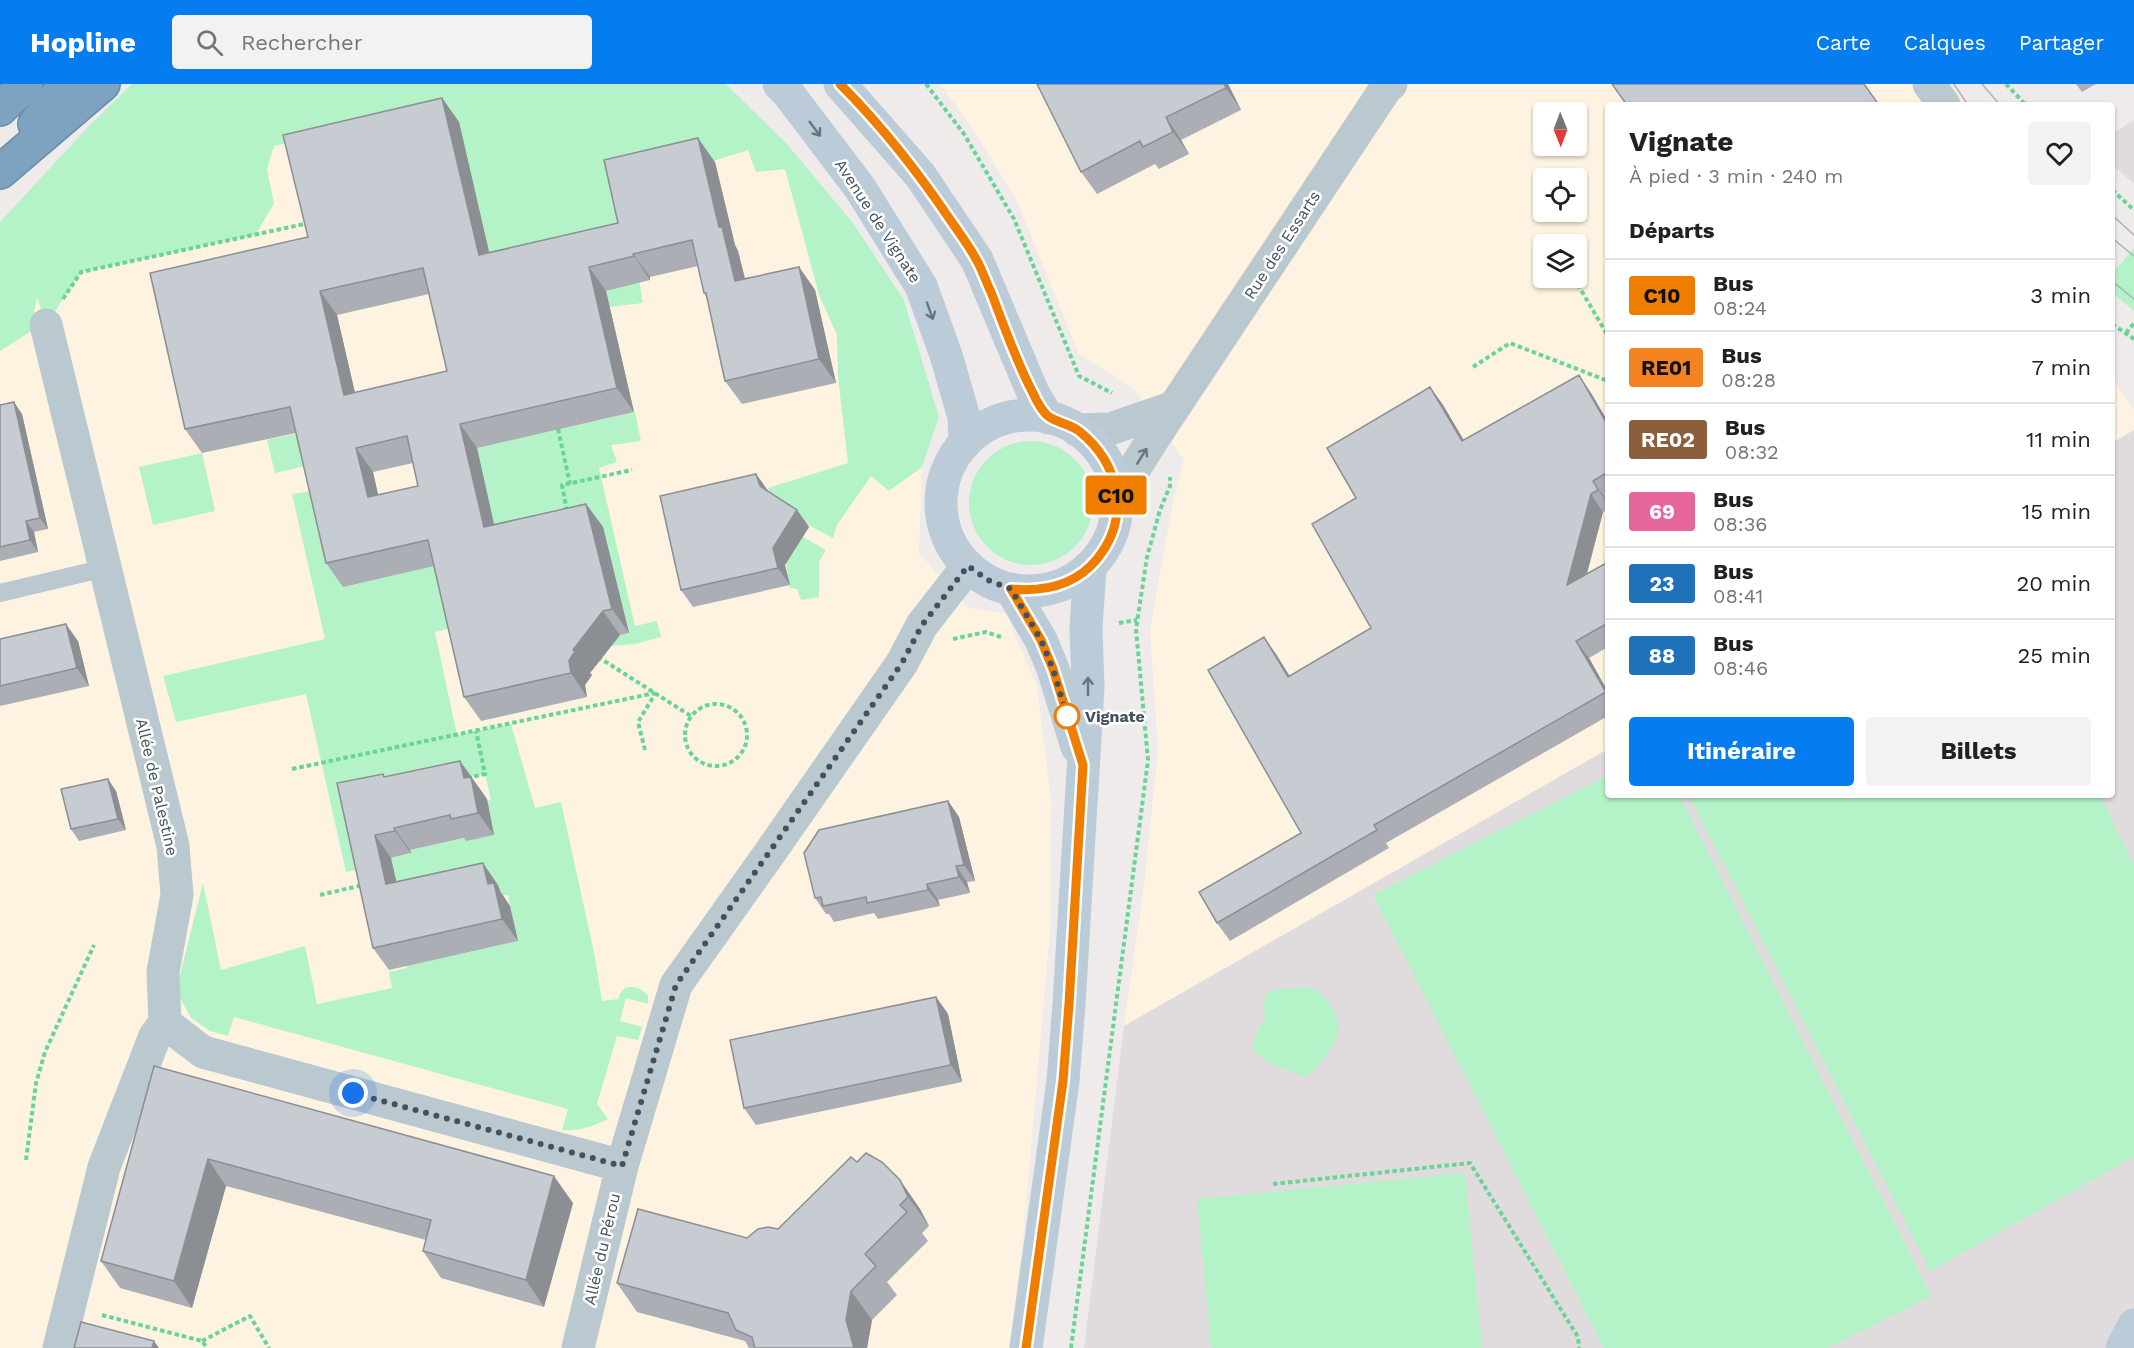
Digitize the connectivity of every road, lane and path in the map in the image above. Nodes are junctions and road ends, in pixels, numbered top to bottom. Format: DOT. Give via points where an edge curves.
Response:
graph roads {
  1 [pos="26,84"];
  2 [pos="66,84"];
  3 [pos="103,84"];
  4 [pos="779,84"];
  5 [pos="840,84"];
  6 [pos="926,84"];
  7 [pos="1929,84"];
  8 [pos="2006,84"];
  9 [pos="1386,85"];
  10 [pos="1942,102"];
  11 [pos="2023,102"];
  12 [pos="0,109"];
  13 [pos="0,168"];
  14 [pos="0,172"];
  15 [pos="2115,193"];
  16 [pos="2134,210"];
  17 [pos="315,222"];
  18 [pos="1580,288"];
  19 [pos="2134,323"];
  20 [pos="46,325"];
  21 [pos="2115,326"];
  22 [pos="1605,331"];
  23 [pos="2126,333"];
  24 [pos="2134,339"];
  25 [pos="1473,367"];
  26 [pos="1605,380"];
  27 [pos="1120,398"];
  28 [pos="1174,406"];
  29 [pos="1063,424"];
  30 [pos="558,429"];
  31 [pos="965,443"];
  32 [pos="1169,469"];
  33 [pos="632,470"];
  34 [pos="570,483"];
  35 [pos="1117,508"];
  36 [pos="568,515"];
  37 [pos="968,566"];
  38 [pos="1090,567"];
  39 [pos="105,568"];
  40 [pos="1011,589"];
  41 [pos="0,593"];
  42 [pos="595,655"];
  43 [pos="655,693"];
  44 [pos="691,716"];
  45 [pos="476,731"];
  46 [pos="645,750"];
  47 [pos="1083,765"];
  48 [pos="292,769"];
  49 [pos="462,778"];
  50 [pos="364,876"];
  51 [pos="320,895"];
  52 [pos="94,945"];
  53 [pos="165,1023"];
  54 [pos="26,1160"];
  55 [pos="622,1166"];
  56 [pos="1273,1184"];
  57 [pos="69,1306"];
  58 [pos="2134,1325"];
  59 [pos="202,1341"];
  60 [pos="59,1348"];
  61 [pos="207,1348"];
  62 [pos="269,1348"];
  63 [pos="579,1348"];
  64 [pos="1026,1348"];
  65 [pos="1071,1348"];
  66 [pos="1579,1348"];
  67 [pos="2122,1348"];
  1 -- 12 [label="highway"];
  2 -- 13 [label="highway"];
  3 -- 14 [label="highway"];
  4 -- 31 [label="street, Avenue de Vignate, one-way" via="860,188 921,286 964,417"];
  5 -- 29 [label="street" via="920,175 977,260 1033,393"];
  6 -- 27 [label="path" via="964,134 1014,219 1078,376"];
  7 -- 10 [label="street"];
  8 -- 11 [label="path"];
  9 -- 28 [label="street, Rue des Essarts"];
  15 -- 16 [label="path"];
  17 -- 20 [label="path" via="81,272"];
  18 -- 22 [label="path"];
  19 -- 23 [label="path"];
  20 -- 39 [label="street, Allée de Palestine"];
  21 -- 23 [label="path"];
  23 -- 24 [label="path"];
  25 -- 26 [label="path" via="1510,343"];
  28 -- 29 [label="street" via="1110,429"];
  35 -- 28 [label="street, Rue des Essarts, one-way" via="1132,471"];
  29 -- 31 [label="street" via="1026,415 1003,419"];
  29 -- 35 [label="street" via="1095,445 1108,464 1116,486"];
  30 -- 34 [label="path"];
  31 -- 37 [label="street" via="947,472 941,505 949,538"];
  32 -- 65 [label="path" via="1170,486 1147,557 1136,630 1148,760"];
  33 -- 34 [label="path"];
  34 -- 36 [label="path" via="562,485"];
  35 -- 38 [label="street" via="1109,540"];
  37 -- 40 [label="street"];
  37 -- 55 [label="street, Allée du Pérou" via="922,625 902,663 676,985"];
  38 -- 40 [label="street" via="1074,580 1053,588"];
  47 -- 38 [label="street, one-way"];
  39 -- 41 [label="lane"];
  39 -- 53 [label="street, Allée de Palestine" via="173,846 177,895 163,972"];
  40 -- 47 [label="street" via="1053,669"];
  42 -- 43 [label="path"];
  43 -- 44 [label="path"];
  43 -- 45 [label="path"];
  43 -- 46 [label="path" via="638,722"];
  44 -- 44 [label="path" via="686,744 697,760 725,765 742,753 747,733 739,713 730,707 709,704"];
  45 -- 48 [label="path"];
  45 -- 49 [label="path" via="485,774"];
  47 -- 64 [label="street" via="1063,1081"];
  50 -- 51 [label="path" via="366,884"];
  52 -- 54 [label="path" via="45,1052 36,1083"];
  53 -- 55 [label="street" via="203,1052"];
  53 -- 57 [label="street" via="155,1036 104,1167"];
  55 -- 63 [label="street, Allée du Pérou"];
  56 -- 66 [label="path" via="1470,1163 1578,1337"];
  57 -- 59 [label="path"];
  57 -- 60 [label="street"];
  58 -- 67 [label="street"];
  59 -- 61 [label="path"];
  59 -- 62 [label="path" via="250,1316"];
}
